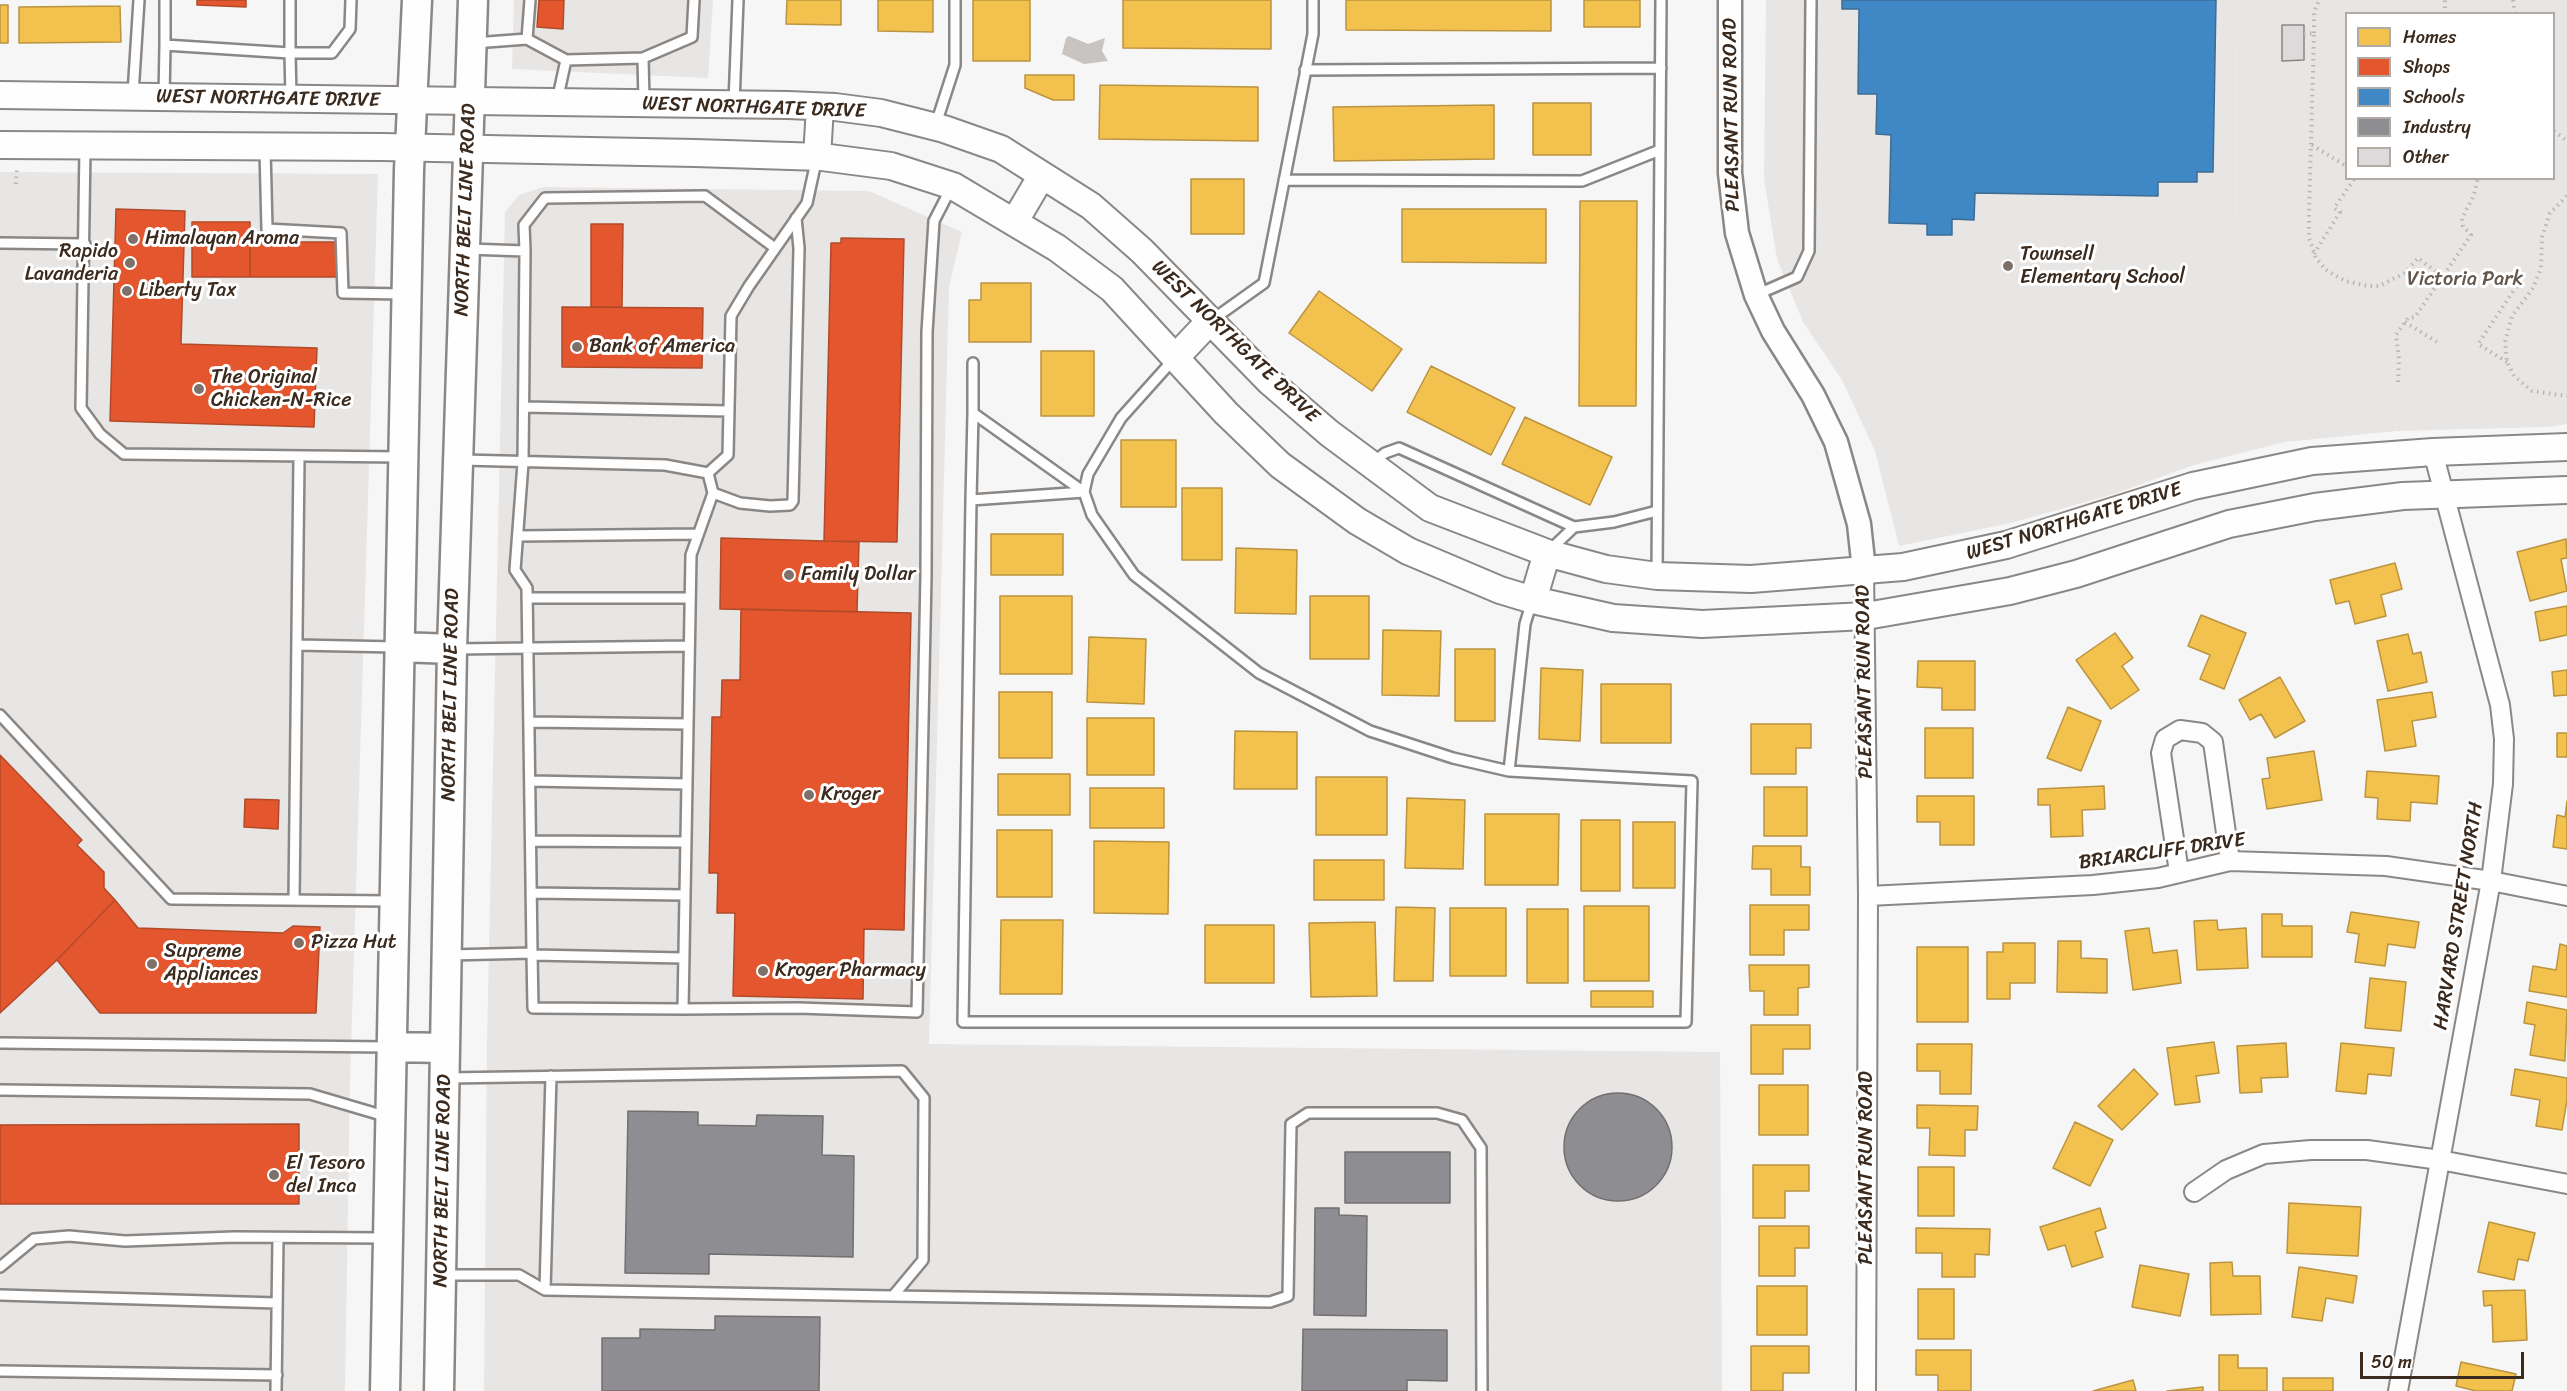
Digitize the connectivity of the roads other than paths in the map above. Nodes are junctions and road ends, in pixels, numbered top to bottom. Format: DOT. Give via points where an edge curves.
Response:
graph roads {
  1 [pos="139,0"];
  2 [pos="165,0"];
  3 [pos="290,0"];
  4 [pos="351,0"];
  5 [pos="417,0"];
  6 [pos="473,0"];
  7 [pos="530,0"];
  8 [pos="694,0"];
  9 [pos="738,0"];
  10 [pos="955,0"];
  11 [pos="1313,0"];
  12 [pos="1661,0"];
  13 [pos="1730,0"];
  14 [pos="1811,0"];
  15 [pos="527,39"];
  16 [pos="472,43"];
  17 [pos="165,45"];
  18 [pos="290,53"];
  19 [pos="644,58"];
  20 [pos="566,60"];
  21 [pos="1661,68"];
  22 [pos="1305,70"];
  23 [pos="0,95"];
  24 [pos="132,96"];
  25 [pos="164,97"];
  26 [pos="291,100"];
  27 [pos="412,102"];
  28 [pos="469,103"];
  29 [pos="557,104"];
  30 [pos="644,104"];
  31 [pos="734,105"];
  32 [pos="820,106"];
  33 [pos="935,126"];
  34 [pos="0,145"];
  35 [pos="85,145"];
  36 [pos="265,146"];
  37 [pos="410,147"];
  38 [pos="467,149"];
  39 [pos="1660,150"];
  40 [pos="818,157"];
  41 [pos="1042,175"];
  42 [pos="1284,180"];
  43 [pos="952,186"];
  44 [pos="796,218"];
  45 [pos="1015,221"];
  46 [pos="0,243"];
  47 [pos="85,244"];
  48 [pos="775,248"];
  49 [pos="465,249"];
  50 [pos="525,251"];
  51 [pos="407,294"];
  52 [pos="1756,295"];
  53 [pos="1210,321"];
  54 [pos="1175,358"];
  55 [pos="974,363"];
  56 [pos="524,407"];
  57 [pos="729,411"];
  58 [pos="973,413"];
  59 [pos="2567,447"];
  60 [pos="2433,452"];
  61 [pos="299,458"];
  62 [pos="404,458"];
  63 [pos="458,460"];
  64 [pos="524,462"];
  65 [pos="1371,464"];
  66 [pos="708,473"];
  67 [pos="2567,490"];
  68 [pos="1084,492"];
  69 [pos="713,493"];
  70 [pos="2442,494"];
  71 [pos="971,500"];
  72 [pos="1657,511"];
  73 [pos="1574,527"];
  74 [pos="698,534"];
  75 [pos="518,536"];
  76 [pos="1547,553"];
  77 [pos="1864,570"];
  78 [pos="1657,576"];
  79 [pos="527,598"];
  80 [pos="690,598"];
  81 [pos="1533,600"];
  82 [pos="1866,616"];
  83 [pos="297,645"];
  84 [pos="689,646"];
  85 [pos="400,647"];
  86 [pos="529,648"];
  87 [pos="452,649"];
  88 [pos="0,715"];
  89 [pos="530,722"];
  90 [pos="688,724"];
  91 [pos="1509,771"];
  92 [pos="530,781"];
  93 [pos="687,784"];
  94 [pos="531,840"];
  95 [pos="686,842"];
  96 [pos="2230,861"];
  97 [pos="2179,872"];
  98 [pos="2491,881"];
  99 [pos="531,893"];
  100 [pos="685,895"];
  101 [pos="1868,896"];
  102 [pos="2567,896"];
  103 [pos="294,900"];
  104 [pos="395,901"];
  105 [pos="532,954"];
  106 [pos="447,955"];
  107 [pos="684,958"];
  108 [pos="683,1009"];
  109 [pos="0,1043"];
  110 [pos="392,1047"];
  111 [pos="445,1048"];
  112 [pos="551,1076"];
  113 [pos="444,1078"];
  114 [pos="0,1090"];
  115 [pos="390,1118"];
  116 [pos="2439,1160"];
  117 [pos="2567,1184"];
  118 [pos="2194,1192"];
  119 [pos="278,1238"];
  120 [pos="388,1238"];
  121 [pos="0,1267"];
  122 [pos="441,1275"];
  123 [pos="545,1290"];
  124 [pos="0,1295"];
  125 [pos="893,1296"];
  126 [pos="277,1303"];
  127 [pos="0,1371"];
  128 [pos="277,1375"];
  129 [pos="276,1391"];
  130 [pos="385,1391"];
  131 [pos="439,1391"];
  132 [pos="1482,1391"];
  133 [pos="1866,1391"];
  134 [pos="2398,1391"];
  1 -- 24 [label="lane"];
  2 -- 17 [label="lane"];
  3 -- 18 [label="lane"];
  4 -- 18 [label="lane" via="350,29 332,53"];
  5 -- 27 [label="main road"];
  6 -- 16 [label="main road, NORTH BELT LINE ROAD"];
  7 -- 15 [label="lane"];
  8 -- 19 [label="lane" via="692,37"];
  9 -- 31 [label="lane"];
  10 -- 33 [label="lane" via="955,65"];
  11 -- 22 [label="lane" via="1313,34"];
  12 -- 21 [label="lane"];
  13 -- 52 [label="street, PLEASANT RUN ROAD" via="1731,196 1742,255"];
  14 -- 52 [label="lane" via="1809,251 1797,277"];
  15 -- 16 [label="lane"];
  15 -- 20 [label="lane"];
  16 -- 28 [label="main road, NORTH BELT LINE ROAD"];
  17 -- 18 [label="lane"];
  17 -- 25 [label="lane"];
  18 -- 26 [label="lane"];
  19 -- 20 [label="lane"];
  19 -- 30 [label="lane"];
  20 -- 29 [label="lane"];
  21 -- 22 [label="lane"];
  21 -- 39 [label="lane"];
  22 -- 42 [label="lane"];
  23 -- 24 [label="main road, WEST NORTHGATE DRIVE"];
  24 -- 25 [label="main road, WEST NORTHGATE DRIVE"];
  25 -- 26 [label="main road, WEST NORTHGATE DRIVE"];
  26 -- 27 [label="main road, WEST NORTHGATE DRIVE"];
  27 -- 28 [label="main road, WEST NORTHGATE DRIVE"];
  27 -- 37 [label="main road"];
  28 -- 29 [label="main road, WEST NORTHGATE DRIVE"];
  28 -- 38 [label="main road, NORTH BELT LINE ROAD"];
  29 -- 30 [label="main road, WEST NORTHGATE DRIVE"];
  30 -- 31 [label="main road, WEST NORTHGATE DRIVE"];
  31 -- 32 [label="main road, WEST NORTHGATE DRIVE"];
  32 -- 33 [label="main road, WEST NORTHGATE DRIVE" via="880,113"];
  32 -- 40 [label="main road"];
  33 -- 41 [label="main road, WEST NORTHGATE DRIVE" via="1001,149"];
  34 -- 35 [label="main road"];
  35 -- 36 [label="main road"];
  35 -- 47 [label="lane"];
  36 -- 37 [label="main road"];
  36 -- 51 [label="lane" via="267,229 341,232 343,293"];
  37 -- 38 [label="main road"];
  37 -- 51 [label="main road"];
  38 -- 40 [label="main road"];
  38 -- 49 [label="main road, NORTH BELT LINE ROAD"];
  39 -- 42 [label="lane" via="1582,181"];
  39 -- 72 [label="lane"];
  40 -- 43 [label="main road" via="891,166"];
  40 -- 44 [label="lane" via="807,203"];
  41 -- 45 [label="main road"];
  41 -- 53 [label="main road, WEST NORTHGATE DRIVE" via="1117,228"];
  42 -- 53 [label="lane" via="1264,283"];
  43 -- 45 [label="main road"];
  43 -- 108 [label="lane" via="934,221 927,332 917,1012"];
  44 -- 48 [label="lane"];
  44 -- 69 [label="lane" via="799,248 793,501 790,506 740,503"];
  45 -- 54 [label="main road" via="1112,289"];
  46 -- 47 [label="lane"];
  47 -- 61 [label="lane" via="81,408 100,434 124,454"];
  48 -- 50 [label="lane" via="705,196 693,196 545,198 524,225"];
  48 -- 57 [label="lane" via="731,316"];
  49 -- 50 [label="lane"];
  49 -- 63 [label="main road, NORTH BELT LINE ROAD"];
  50 -- 56 [label="lane"];
  51 -- 62 [label="main road"];
  52 -- 77 [label="street, PLEASANT RUN ROAD" via="1836,442 1859,524"];
  53 -- 54 [label="main road"];
  53 -- 65 [label="main road, WEST NORTHGATE DRIVE" via="1270,382"];
  54 -- 68 [label="lane" via="1121,418 1088,474"];
  54 -- 81 [label="main road" via="1280,465 1357,521 1408,551"];
  55 -- 58 [label="lane"];
  56 -- 57 [label="lane"];
  56 -- 64 [label="lane"];
  57 -- 66 [label="lane" via="728,455"];
  58 -- 68 [label="lane"];
  58 -- 71 [label="lane"];
  59 -- 60 [label="main road, WEST NORTHGATE DRIVE"];
  60 -- 70 [label="street, HARVARD STREET NORTH"];
  60 -- 77 [label="main road, WEST NORTHGATE DRIVE" via="2312,461 2193,486 1972,554"];
  61 -- 62 [label="lane"];
  61 -- 83 [label="lane"];
  62 -- 85 [label="main road"];
  63 -- 64 [label="lane"];
  63 -- 87 [label="main road, NORTH BELT LINE ROAD"];
  64 -- 66 [label="lane" via="665,465"];
  64 -- 75 [label="lane"];
  65 -- 73 [label="lane" via="1399,448"];
  65 -- 76 [label="main road, WEST NORTHGATE DRIVE" via="1430,508"];
  66 -- 69 [label="lane"];
  67 -- 70 [label="main road"];
  68 -- 71 [label="lane"];
  68 -- 91 [label="lane" via="1092,515 1134,575 1259,673 1370,731"];
  69 -- 74 [label="lane"];
  70 -- 82 [label="main road" via="2315,507 2229,524 2076,574 2010,591"];
  70 -- 98 [label="street, HARVARD STREET NORTH" via="2500,705 2503,784"];
  71 -- 91 [label="lane" via="963,1022 1686,1022 1692,781"];
  72 -- 73 [label="lane"];
  72 -- 78 [label="lane"];
  73 -- 76 [label="lane"];
  74 -- 75 [label="lane"];
  74 -- 80 [label="lane" via="691,555"];
  75 -- 79 [label="lane" via="515,570 527,588"];
  76 -- 78 [label="main road, WEST NORTHGATE DRIVE" via="1606,569"];
  76 -- 81 [label="main road"];
  77 -- 78 [label="main road, WEST NORTHGATE DRIVE" via="1775,578"];
  77 -- 82 [label="street, PLEASANT RUN ROAD"];
  79 -- 80 [label="lane"];
  79 -- 86 [label="lane"];
  80 -- 84 [label="lane"];
  81 -- 82 [label="main road" via="1582,612 1654,622 1741,624"];
  81 -- 91 [label="lane" via="1525,624"];
  82 -- 101 [label="street, PLEASANT RUN ROAD"];
  83 -- 85 [label="lane"];
  83 -- 103 [label="lane"];
  84 -- 86 [label="lane"];
  84 -- 90 [label="lane"];
  85 -- 87 [label="main road"];
  85 -- 104 [label="main road"];
  86 -- 87 [label="lane"];
  86 -- 89 [label="lane"];
  87 -- 106 [label="main road, NORTH BELT LINE ROAD"];
  88 -- 103 [label="lane" via="171,899"];
  89 -- 90 [label="lane"];
  89 -- 92 [label="lane"];
  90 -- 93 [label="lane"];
  92 -- 93 [label="lane"];
  92 -- 94 [label="lane"];
  93 -- 95 [label="lane"];
  94 -- 95 [label="lane"];
  94 -- 99 [label="lane"];
  95 -- 100 [label="lane"];
  96 -- 97 [label="street, BRIARCLIFF DRIVE"];
  96 -- 97 [label="street" via="2213,742 2202,733 2180,730 2165,740 2161,753"];
  96 -- 98 [label="street, BRIARCLIFF DRIVE" via="2386,866"];
  97 -- 101 [label="street, BRIARCLIFF DRIVE" via="2093,885"];
  98 -- 102 [label="street, BRIARCLIFF DRIVE"];
  98 -- 116 [label="street, HARVARD STREET NORTH"];
  99 -- 100 [label="lane"];
  99 -- 105 [label="lane"];
  100 -- 107 [label="lane"];
  101 -- 133 [label="street, PLEASANT RUN ROAD"];
  103 -- 104 [label="lane"];
  104 -- 110 [label="main road"];
  105 -- 106 [label="lane"];
  105 -- 107 [label="lane"];
  105 -- 108 [label="lane" via="534,1008"];
  106 -- 111 [label="main road, NORTH BELT LINE ROAD"];
  107 -- 108 [label="lane"];
  109 -- 110 [label="lane"];
  110 -- 111 [label="main road"];
  110 -- 115 [label="main road"];
  111 -- 113 [label="main road, NORTH BELT LINE ROAD"];
  112 -- 113 [label="lane"];
  112 -- 123 [label="lane"];
  112 -- 125 [label="lane" via="903,1071 924,1098 923,1260"];
  113 -- 122 [label="main road, NORTH BELT LINE ROAD"];
  114 -- 115 [label="lane" via="309,1094"];
  115 -- 120 [label="main road"];
  116 -- 117 [label="street"];
  116 -- 118 [label="street" via="2367,1150 2264,1154 2226,1170"];
  116 -- 134 [label="street, HARVARD STREET NORTH"];
  119 -- 120 [label="lane"];
  119 -- 121 [label="lane" via="34,1239"];
  119 -- 126 [label="lane"];
  120 -- 130 [label="main road"];
  122 -- 123 [label="lane" via="519,1275"];
  122 -- 131 [label="main road, NORTH BELT LINE ROAD"];
  123 -- 125 [label="lane"];
  124 -- 126 [label="lane"];
  125 -- 132 [label="lane" via="1270,1302 1288,1296 1291,1124 1308,1113 1437,1113 1462,1120 1480,1148"];
  126 -- 128 [label="lane"];
  127 -- 128 [label="lane"];
  128 -- 129 [label="lane"];
}
